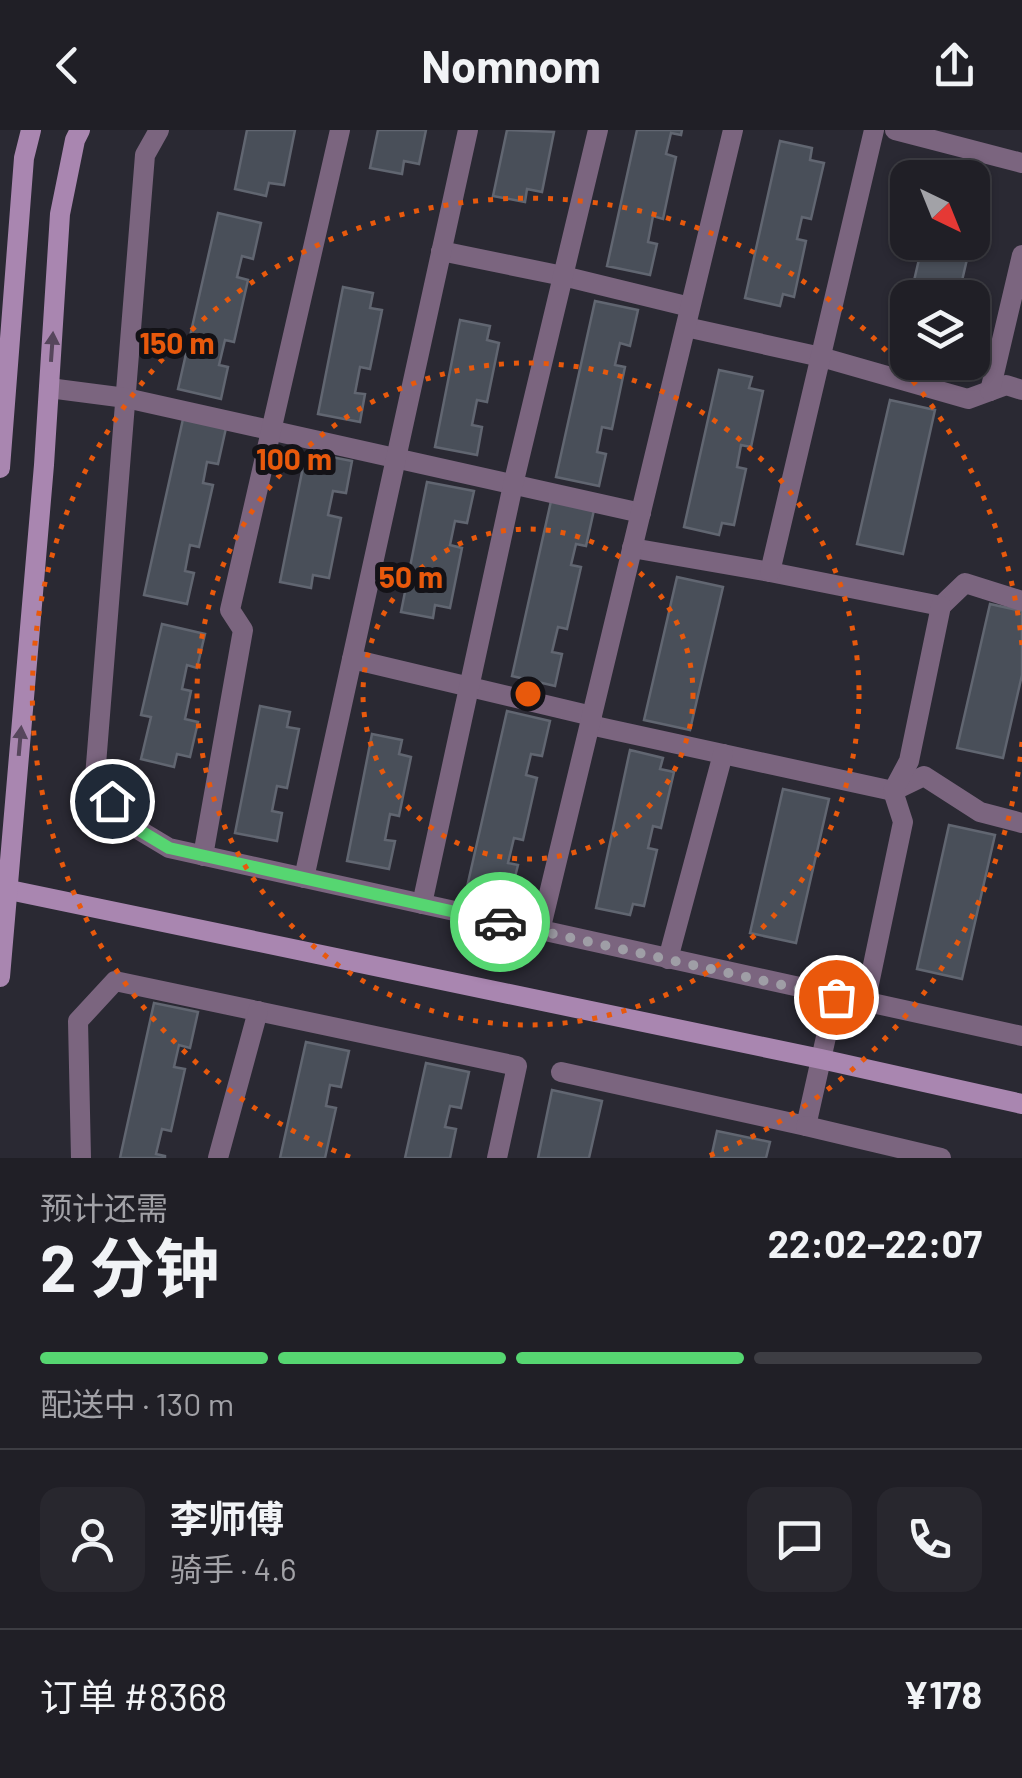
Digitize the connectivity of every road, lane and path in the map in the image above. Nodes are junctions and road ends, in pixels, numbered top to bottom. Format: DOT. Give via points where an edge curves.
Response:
graph roads {
  1 [pos="30,130"];
  2 [pos="80,130"];
  3 [pos="159,130"];
  4 [pos="340,130"];
  5 [pos="468,130"];
  6 [pos="598,130"];
  7 [pos="733,130"];
  8 [pos="874,130"];
  9 [pos="895,130"];
  10 [pos="1022,163"];
  11 [pos="441,251"];
  12 [pos="1022,255"];
  13 [pos="563,276"];
  14 [pos="688,317"];
  15 [pos="820,357"];
  16 [pos="49,388"];
  17 [pos="1022,390"];
  18 [pos="990,391"];
  19 [pos="126,398"];
  20 [pos="272,431"];
  21 [pos="396,458"];
  22 [pos="0,468"];
  23 [pos="513,484"];
  24 [pos="641,513"];
  25 [pos="632,548"];
  26 [pos="770,572"];
  27 [pos="1022,601"];
  28 [pos="940,606"];
  29 [pos="352,659"];
  30 [pos="469,688"];
  31 [pos="591,720"];
  32 [pos="723,754"];
  33 [pos="892,791"];
  34 [pos="1022,822"];
  35 [pos="202,856"];
  36 [pos="304,878"];
  37 [pos="3,888"];
  38 [pos="422,904"];
  39 [pos="540,931"];
  40 [pos="668,959"];
  41 [pos="0,977"];
  42 [pos="836,997"];
  43 [pos="865,1003"];
  44 [pos="258,1011"];
  45 [pos="1022,1036"];
  46 [pos="821,1059"];
  47 [pos="561,1072"];
  48 [pos="1022,1104"];
  49 [pos="806,1126"];
  50 [pos="81,1158"];
  51 [pos="218,1158"];
  52 [pos="498,1158"];
  53 [pos="941,1158"];
  1 -- 22 [label="street"];
  16 -- 2 [label="street, one-way" via="60,214"];
  3 -- 19 [label="street" via="145,155"];
  4 -- 20 [label="street"];
  5 -- 11 [label="street"];
  6 -- 13 [label="street"];
  7 -- 14 [label="street"];
  8 -- 15 [label="street"];
  9 -- 10 [label="street"];
  11 -- 13 [label="street"];
  11 -- 21 [label="street"];
  12 -- 18 [label="street"];
  13 -- 14 [label="street"];
  13 -- 23 [label="street"];
  14 -- 15 [label="street"];
  14 -- 24 [label="street"];
  15 -- 18 [label="street" via="968,399"];
  15 -- 26 [label="street"];
  16 -- 19 [label="street"];
  37 -- 16 [label="street, one-way"];
  17 -- 18 [label="street" via="1006,385"];
  19 -- 20 [label="street"];
  19 -- 35 [label="street" via="95,777 129,824 169,848"];
  20 -- 21 [label="street"];
  20 -- 35 [label="street" via="230,610 243,630"];
  21 -- 23 [label="street"];
  21 -- 29 [label="street"];
  23 -- 24 [label="street"];
  23 -- 30 [label="street"];
  24 -- 25 [label="street"];
  25 -- 26 [label="street"];
  25 -- 31 [label="street"];
  26 -- 28 [label="street"];
  27 -- 28 [label="street" via="965,583"];
  28 -- 33 [label="street" via="910,761"];
  29 -- 30 [label="street"];
  29 -- 36 [label="street"];
  30 -- 31 [label="street"];
  30 -- 38 [label="street"];
  31 -- 32 [label="street"];
  31 -- 39 [label="street"];
  32 -- 33 [label="street"];
  32 -- 40 [label="street"];
  33 -- 34 [label="street" via="924,776 980,812"];
  33 -- 43 [label="street" via="903,822"];
  35 -- 36 [label="street"];
  36 -- 38 [label="street"];
  37 -- 41 [label="street"];
  37 -- 46 [label="street"];
  38 -- 39 [label="street"];
  39 -- 40 [label="street"];
  40 -- 42 [label="street"];
  42 -- 43 [label="street"];
  42 -- 46 [label="street"];
  43 -- 45 [label="street"];
  44 -- 50 [label="street" via="116,981 78,1021"];
  44 -- 51 [label="street"];
  44 -- 52 [label="street" via="517,1066"];
  46 -- 48 [label="street"];
  46 -- 49 [label="street"];
  47 -- 49 [label="street"];
  49 -- 53 [label="street"];
}
